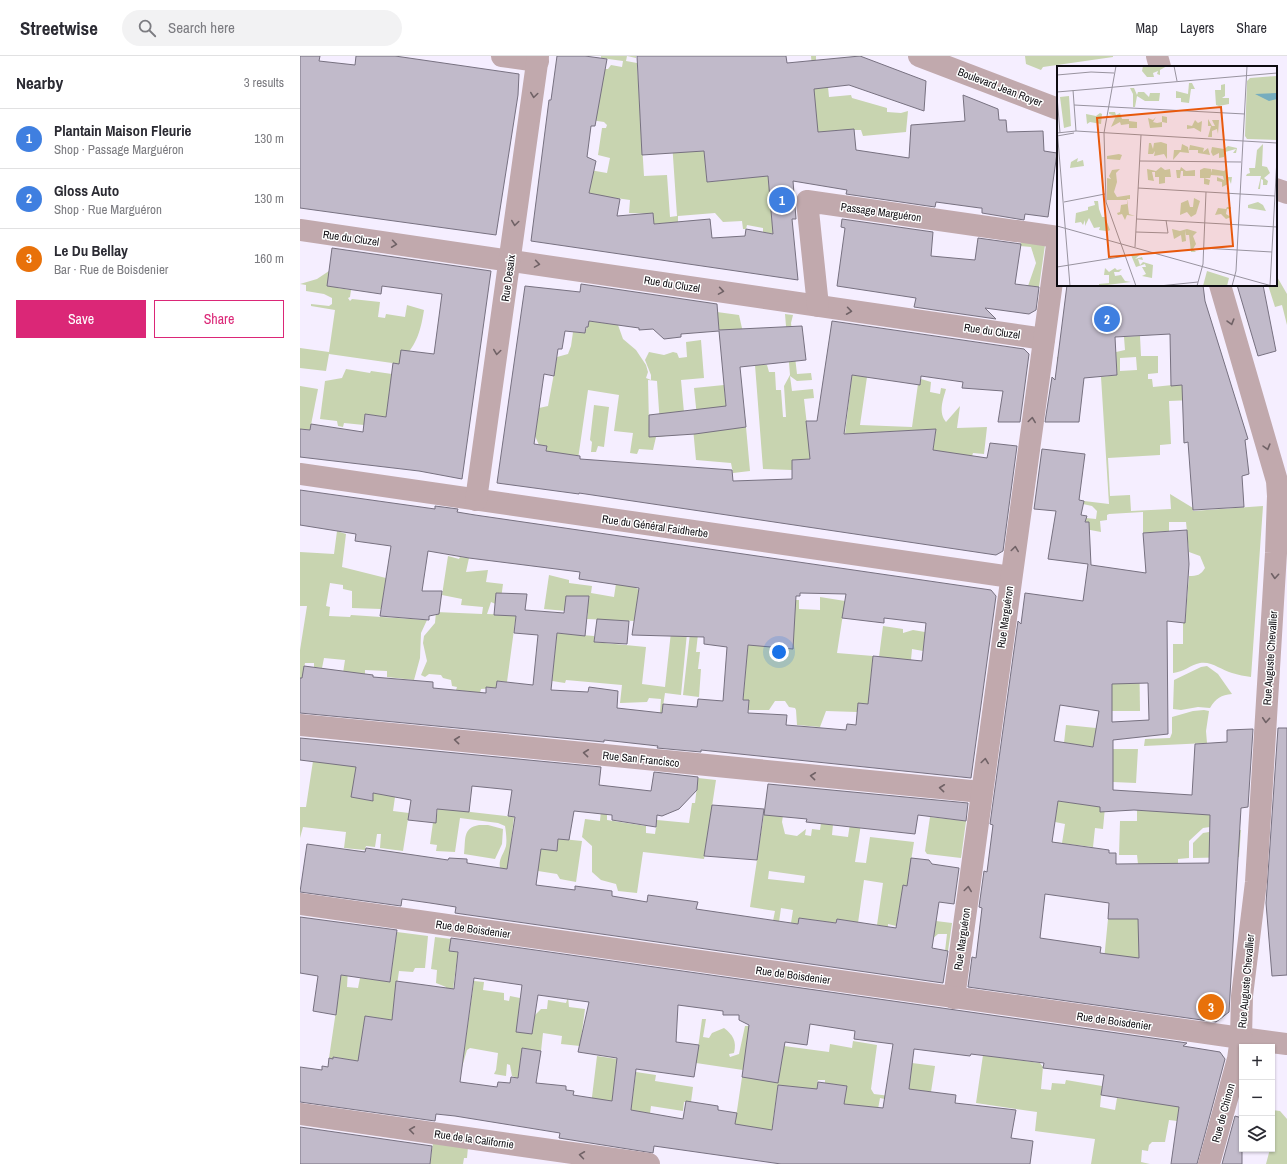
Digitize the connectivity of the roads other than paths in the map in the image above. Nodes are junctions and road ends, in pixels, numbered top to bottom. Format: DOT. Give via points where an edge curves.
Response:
graph roads {
  1 [pos="502,56"];
  2 [pos="919,56"];
  3 [pos="1157,56"];
  4 [pos="538,58"];
  5 [pos="1160,66"];
  6 [pos="1057,109"];
  7 [pos="1277,189"];
  8 [pos="1287,193"];
  9 [pos="300,230"];
  10 [pos="1057,237"];
  11 [pos="1057,244"];
  12 [pos="511,260"];
  13 [pos="1220,286"];
  14 [pos="818,306"];
  15 [pos="1044,339"];
  16 [pos="300,474"];
  17 [pos="476,500"];
  18 [pos="1282,553"];
  19 [pos="1011,577"];
  20 [pos="300,725"];
  21 [pos="981,792"];
  22 [pos="300,904"];
  23 [pos="954,998"];
  24 [pos="1241,1038"];
  25 [pos="1287,1044"];
  26 [pos="300,1114"];
  27 [pos="649,1164"];
  28 [pos="1209,1164"];
  1 -- 4 [label="street"];
  2 -- 6 [label="street, Boulevard Jean Royer"];
  3 -- 5 [label="street"];
  4 -- 12 [label="street, Rue Desaix, one-way"];
  7 -- 8 [label="street"];
  9 -- 12 [label="street, Rue du Cluzel, one-way"];
  10 -- 14 [label="street, Passage Marguéron" via="807,201"];
  11 -- 15 [label="street, Rue Marguéron"];
  12 -- 14 [label="street, Rue du Cluzel, one-way"];
  12 -- 17 [label="street, Rue Desaix, one-way"];
  13 -- 18 [label="street, Rue Auguste Chevallier, one-way" via="1277,481"];
  14 -- 15 [label="street, Rue du Cluzel, one-way"];
  19 -- 15 [label="street, Rue Marguéron, one-way"];
  16 -- 17 [label="street, Rue du Général Faidherbe"];
  17 -- 19 [label="street, Rue du Général Faidherbe"];
  18 -- 24 [label="street, Rue Auguste Chevallier, one-way" via="1256,882 1242,996"];
  21 -- 19 [label="street, Rue Marguéron, one-way"];
  21 -- 20 [label="street, Rue San Francisco, one-way"];
  23 -- 21 [label="street, Rue Marguéron, one-way"];
  22 -- 23 [label="street, Rue de Boisdenier"];
  23 -- 24 [label="street, Rue de Boisdenier"];
  24 -- 25 [label="street, Rue de Boisdenier"];
  24 -- 28 [label="street, Rue de Chinon" via="1238,1059"];
  27 -- 26 [label="street, Rue de la Californie, one-way"];
}
